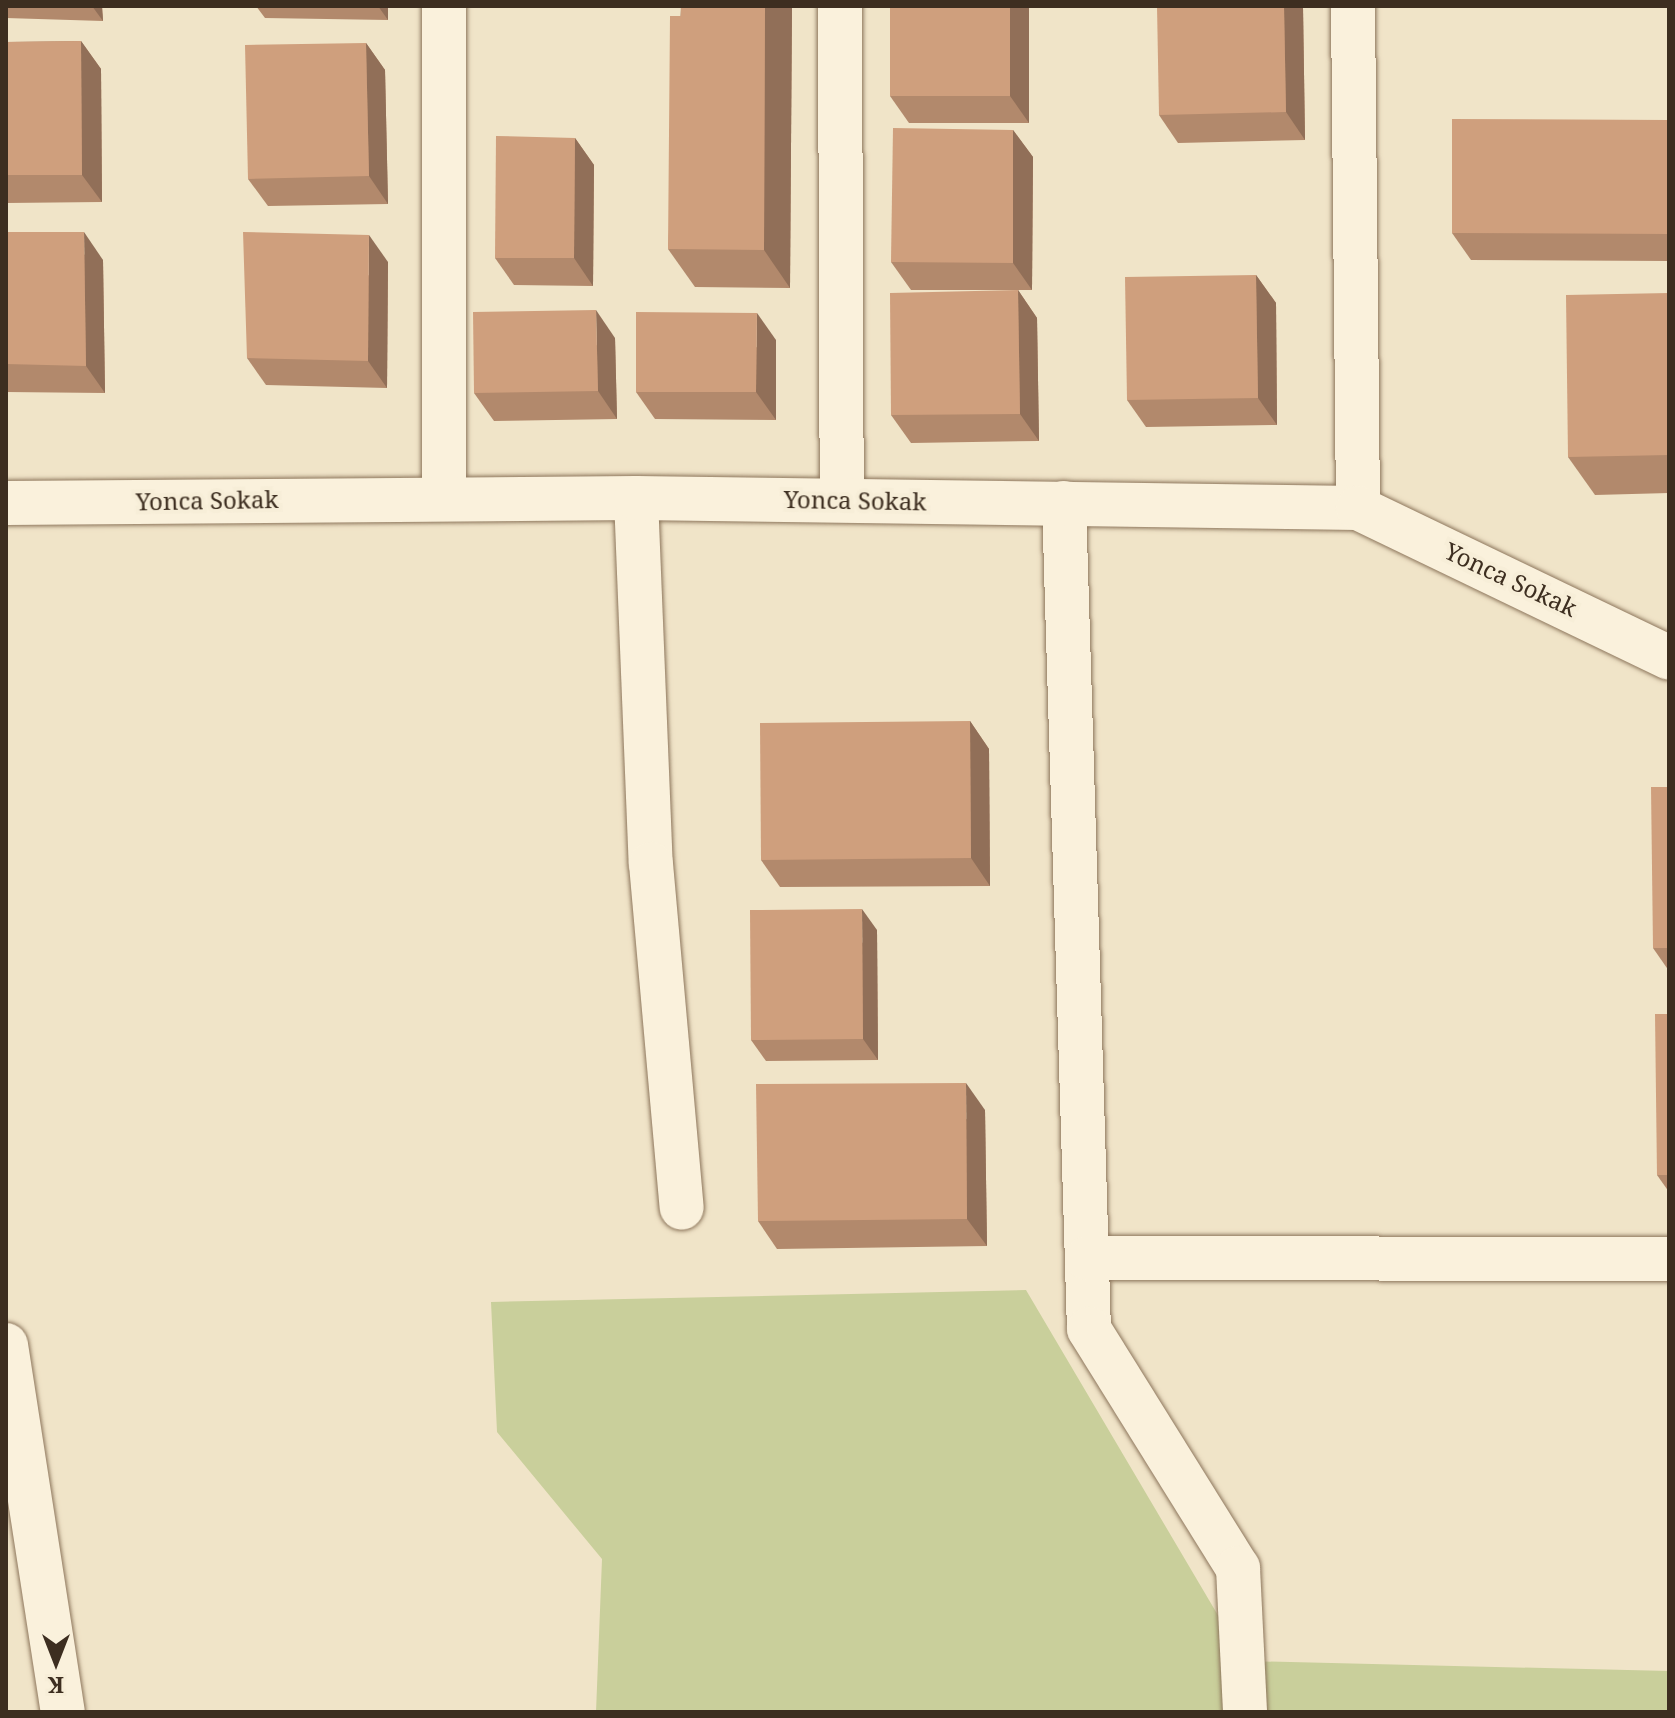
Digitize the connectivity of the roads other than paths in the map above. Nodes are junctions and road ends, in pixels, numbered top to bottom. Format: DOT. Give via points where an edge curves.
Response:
graph roads {
  1 [pos="444,6"];
  2 [pos="840,6"];
  3 [pos="1353,6"];
  4 [pos="444,497"];
  5 [pos="636,498"];
  6 [pos="842,500"];
  7 [pos="6,503"];
  8 [pos="1064,503"];
  9 [pos="1358,508"];
  10 [pos="1669,658"];
  11 [pos="682,1208"];
  12 [pos="1087,1258"];
  13 [pos="1669,1259"];
  14 [pos="6,1345"];
  15 [pos="63,1712"];
  16 [pos="1245,1712"];
  1 -- 4 [label="street"];
  2 -- 6 [label="street"];
  3 -- 9 [label="street"];
  4 -- 5 [label="street, Yonca Sokak"];
  4 -- 7 [label="street, Yonca Sokak"];
  5 -- 6 [label="street, Yonca Sokak"];
  5 -- 11 [label="street" via="651,864"];
  6 -- 8 [label="street, Yonca Sokak"];
  8 -- 9 [label="street, Yonca Sokak"];
  8 -- 12 [label="street"];
  9 -- 10 [label="street, Yonca Sokak"];
  12 -- 13 [label="street"];
  12 -- 16 [label="street" via="1089,1329 1238,1568"];
  14 -- 15 [label="street"];
}
